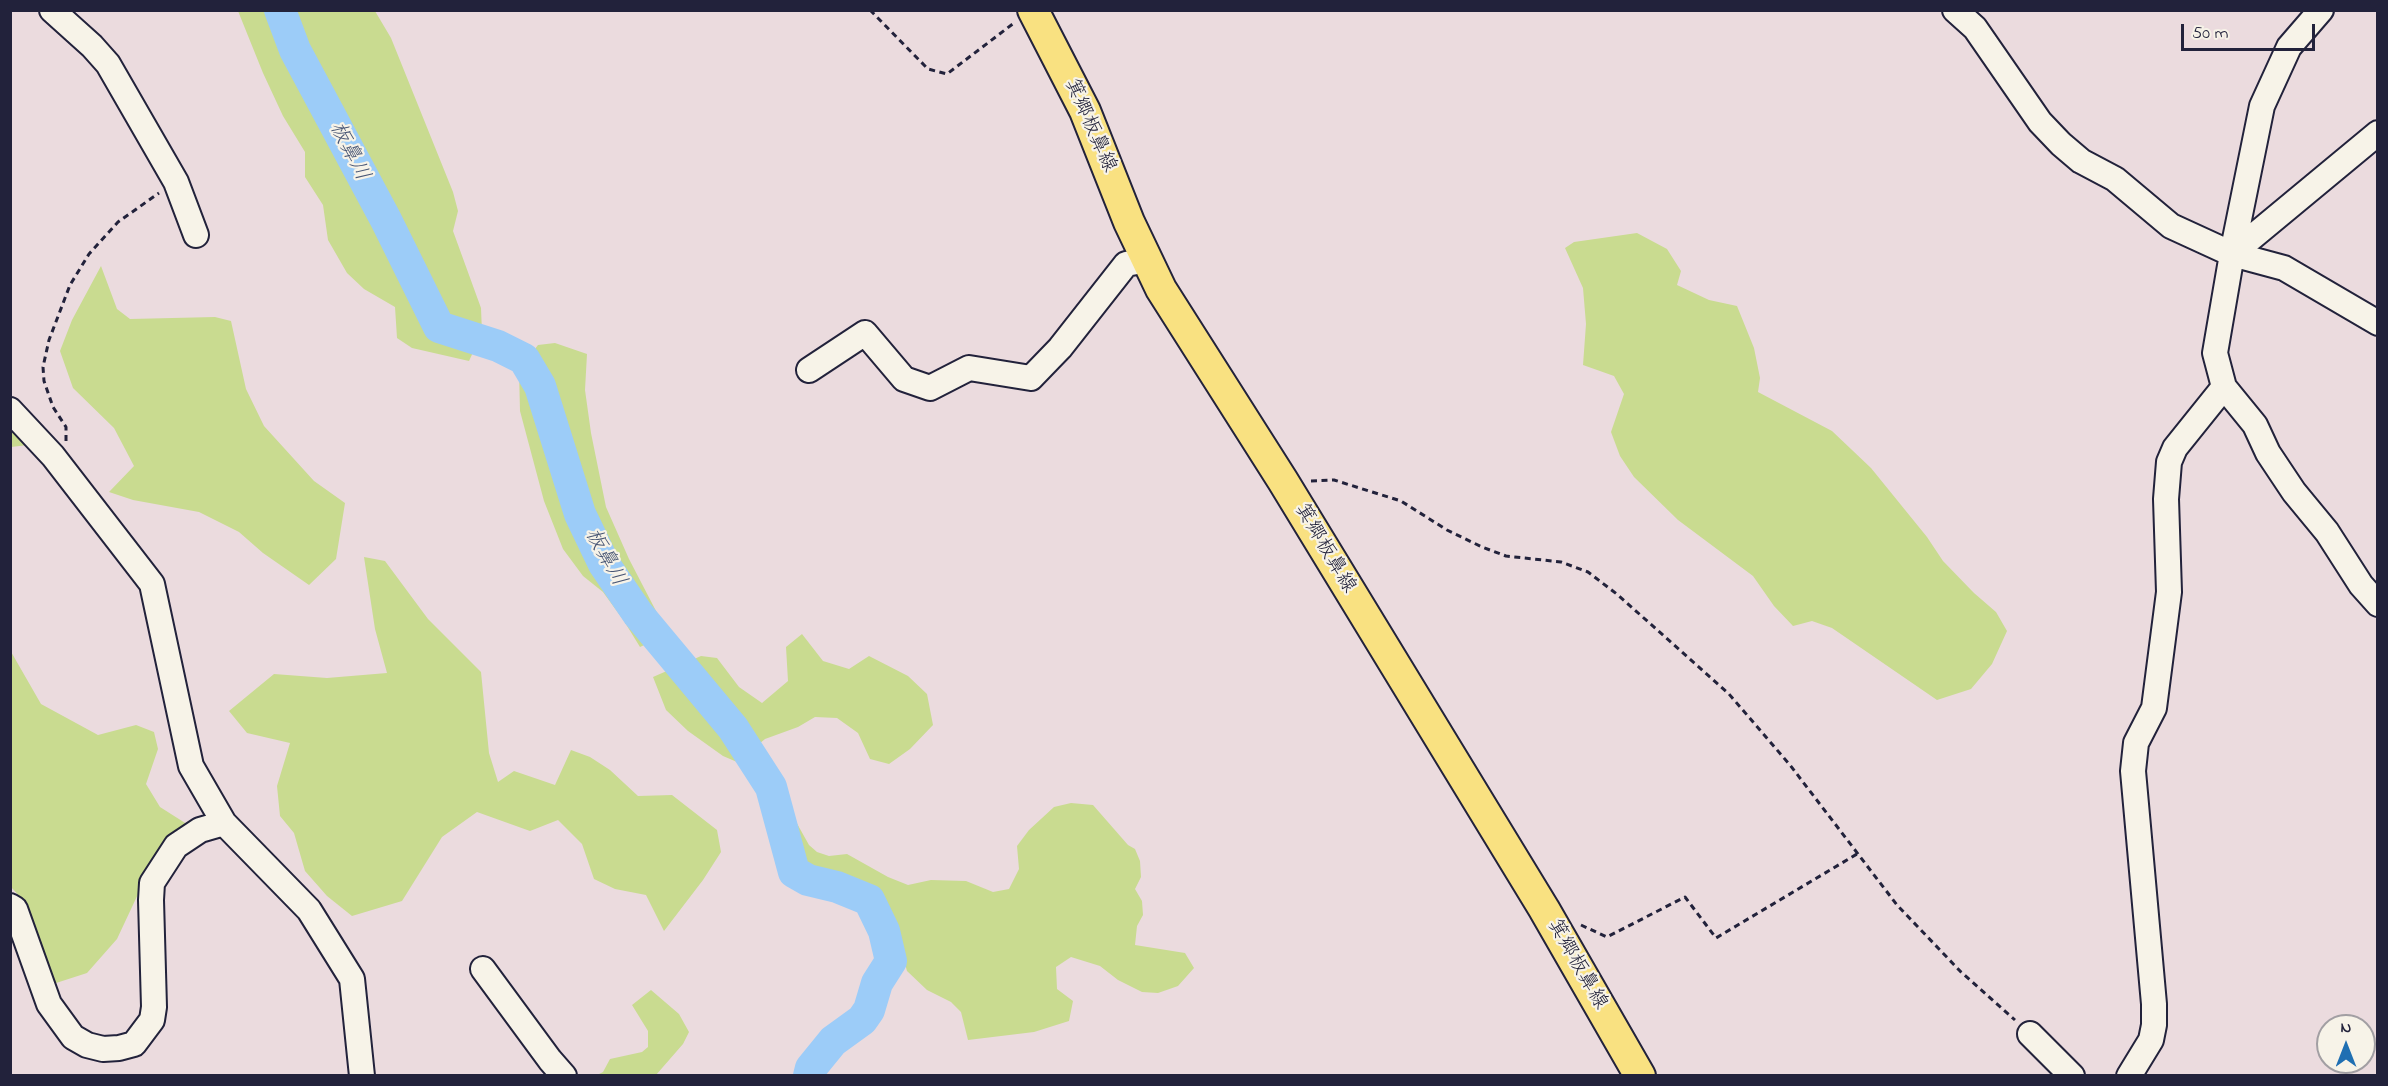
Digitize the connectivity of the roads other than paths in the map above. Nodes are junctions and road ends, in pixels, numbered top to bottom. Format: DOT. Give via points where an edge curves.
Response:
graph roads {
  1 [pos="51,10"];
  2 [pos="1955,10"];
  3 [pos="2321,10"];
  4 [pos="1027,14"];
  5 [pos="2378,133"];
  6 [pos="196,236"];
  7 [pos="2232,254"];
  8 [pos="1147,260"];
  9 [pos="2378,323"];
  10 [pos="809,370"];
  11 [pos="2224,387"];
  12 [pos="10,410"];
  13 [pos="2378,604"];
  14 [pos="224,823"];
  15 [pos="10,906"];
  16 [pos="483,969"];
  17 [pos="2030,1034"];
  18 [pos="362,1076"];
  19 [pos="564,1076"];
  20 [pos="1640,1076"];
  21 [pos="2072,1076"];
  22 [pos="2129,1076"];
  1 -- 6 [label="street" via="108,64 176,182"];
  2 -- 7 [label="street" via="1975,28 2040,122 2080,161 2115,179 2171,226"];
  3 -- 7 [label="street" via="2289,47 2262,106"];
  4 -- 8 [label="main road, 箕郷板鼻線" via="1085,111"];
  5 -- 7 [label="street"];
  7 -- 9 [label="street" via="2284,268"];
  7 -- 11 [label="street" via="2215,353"];
  8 -- 10 [label="street" via="1126,264 1060,348 1031,378 969,368 930,388 904,379 865,333"];
  8 -- 20 [label="main road, 箕郷板鼻線" via="1200,353 1551,920"];
  11 -- 13 [label="street" via="2255,425 2294,492"];
  11 -- 22 [label="street" via="2175,448 2169,462 2169,592 2154,708 2136,742 2133,771 2154,1025 2151,1040"];
  12 -- 14 [label="street" via="53,456 152,585 191,766"];
  14 -- 15 [label="street" via="200,830 176,846 152,883 154,1007 152,1020 134,1044 103,1049 73,1037 49,1004 15,909"];
  14 -- 18 [label="street" via="309,910 352,979"];
  16 -- 19 [label="street"];
  17 -- 21 [label="street"];
}
